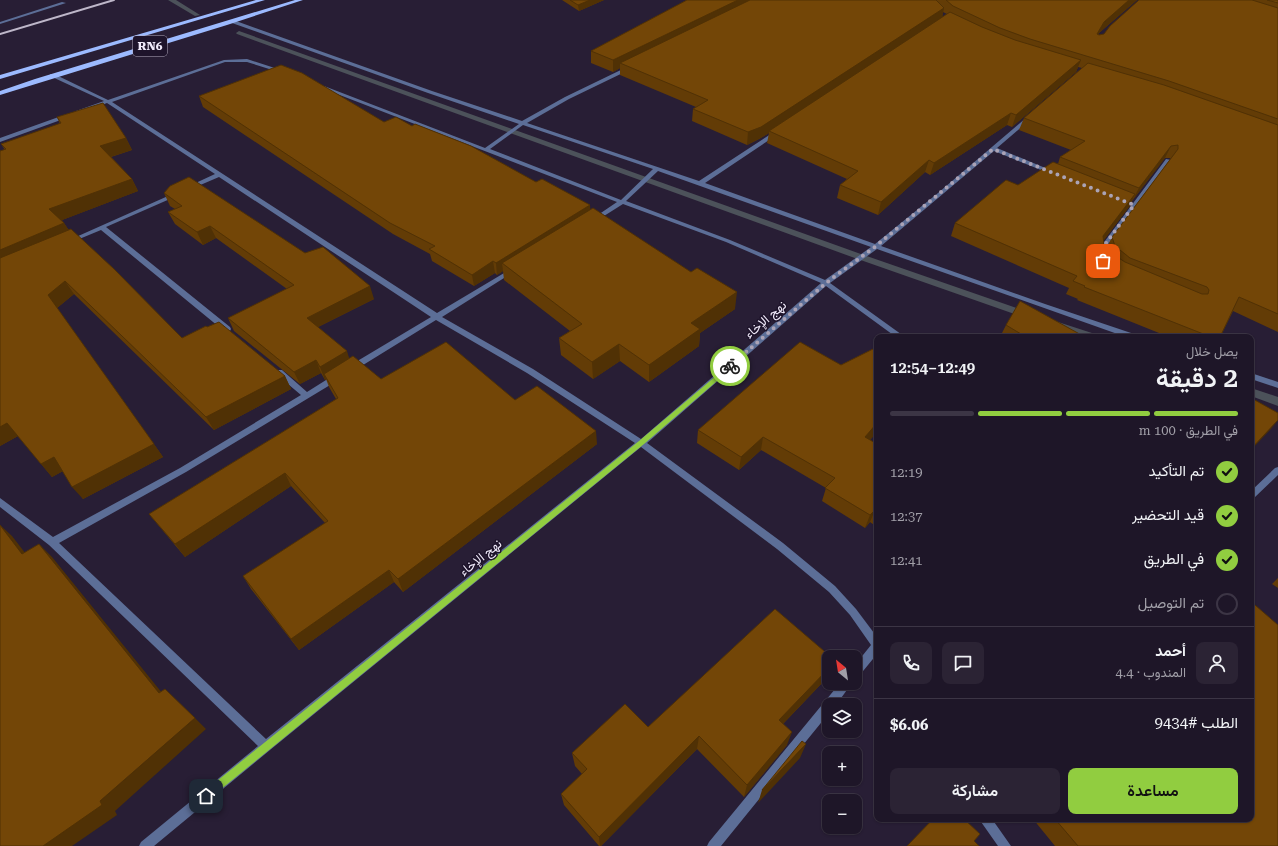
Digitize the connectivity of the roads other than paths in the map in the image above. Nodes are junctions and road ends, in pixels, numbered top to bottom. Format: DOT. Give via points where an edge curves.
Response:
graph roads {
  1 [pos="262,0"];
  2 [pos="300,0"];
  3 [pos="64,3"];
  4 [pos="234,22"];
  5 [pos="0,23"];
  6 [pos="634,65"];
  7 [pos="52,75"];
  8 [pos="291,75"];
  9 [pos="0,77"];
  10 [pos="313,84"];
  11 [pos="0,92"];
  12 [pos="107,101"];
  13 [pos="1033,115"];
  14 [pos="523,123"];
  15 [pos="780,130"];
  16 [pos="0,140"];
  17 [pos="993,149"];
  18 [pos="487,150"];
  19 [pos="1168,160"];
  20 [pos="657,168"];
  21 [pos="219,175"];
  22 [pos="1060,176"];
  23 [pos="700,183"];
  24 [pos="622,202"];
  25 [pos="1126,202"];
  26 [pos="1134,205"];
  27 [pos="589,223"];
  28 [pos="102,227"];
  29 [pos="66,243"];
  30 [pos="876,246"];
  31 [pos="1103,261"];
  32 [pos="523,264"];
  33 [pos="826,283"];
  34 [pos="437,316"];
  35 [pos="897,334"];
  36 [pos="1125,334"];
  37 [pos="235,336"];
  38 [pos="271,366"];
  39 [pos="1254,377"];
  40 [pos="1278,385"];
  41 [pos="307,396"];
  42 [pos="641,443"];
  43 [pos="1278,470"];
  44 [pos="1254,493"];
  45 [pos="0,502"];
  46 [pos="52,542"];
  47 [pos="874,642"];
  48 [pos="874,650"];
  49 [pos="862,664"];
  50 [pos="840,690"];
  51 [pos="266,746"];
  52 [pos="987,822"];
  53 [pos="145,846"];
  54 [pos="713,846"];
  55 [pos="1005,846"];
  1 -- 9 [label="main road, RN6"];
  2 -- 4 [label="main road, RN6"];
  3 -- 5 [label="street"];
  4 -- 7 [label="main road, RN6"];
  4 -- 14 [label="street"];
  6 -- 14 [label="street"];
  7 -- 11 [label="main road, RN6"];
  7 -- 12 [label="street"];
  8 -- 12 [label="street" via="252,60 234,59"];
  10 -- 18 [label="street"];
  12 -- 16 [label="street"];
  12 -- 21 [label="street"];
  13 -- 17 [label="street, نهج الإخاء"];
  14 -- 18 [label="street"];
  14 -- 20 [label="street"];
  15 -- 23 [label="street"];
  17 -- 22 [label="street"];
  17 -- 30 [label="street, نهج الإخاء"];
  18 -- 24 [label="street"];
  19 -- 26 [label="street"];
  20 -- 23 [label="street"];
  20 -- 24 [label="street"];
  21 -- 28 [label="street"];
  21 -- 34 [label="street"];
  23 -- 30 [label="street"];
  24 -- 27 [label="street"];
  24 -- 33 [label="street" via="728,241"];
  25 -- 26 [label="street"];
  26 -- 31 [label="street" via="1101,250 1100,257"];
  28 -- 29 [label="street"];
  28 -- 37 [label="street"];
  30 -- 33 [label="street, نهج الإخاء"];
  30 -- 36 [label="street"];
  32 -- 34 [label="street"];
  33 -- 35 [label="street"];
  33 -- 42 [label="street, نهج الإخاء"];
  34 -- 41 [label="street"];
  34 -- 42 [label="street" via="530,371"];
  38 -- 41 [label="street"];
  39 -- 40 [label="street"];
  41 -- 46 [label="street" via="183,470"];
  42 -- 47 [label="street" via="780,546 832,589 853,612"];
  42 -- 51 [label="street, نهج الإخاء"];
  43 -- 44 [label="street"];
  45 -- 46 [label="street"];
  46 -- 51 [label="street"];
  48 -- 49 [label="street"];
  50 -- 54 [label="street"];
  51 -- 53 [label="street, نهج الإخاء"];
  52 -- 55 [label="street"];
}
